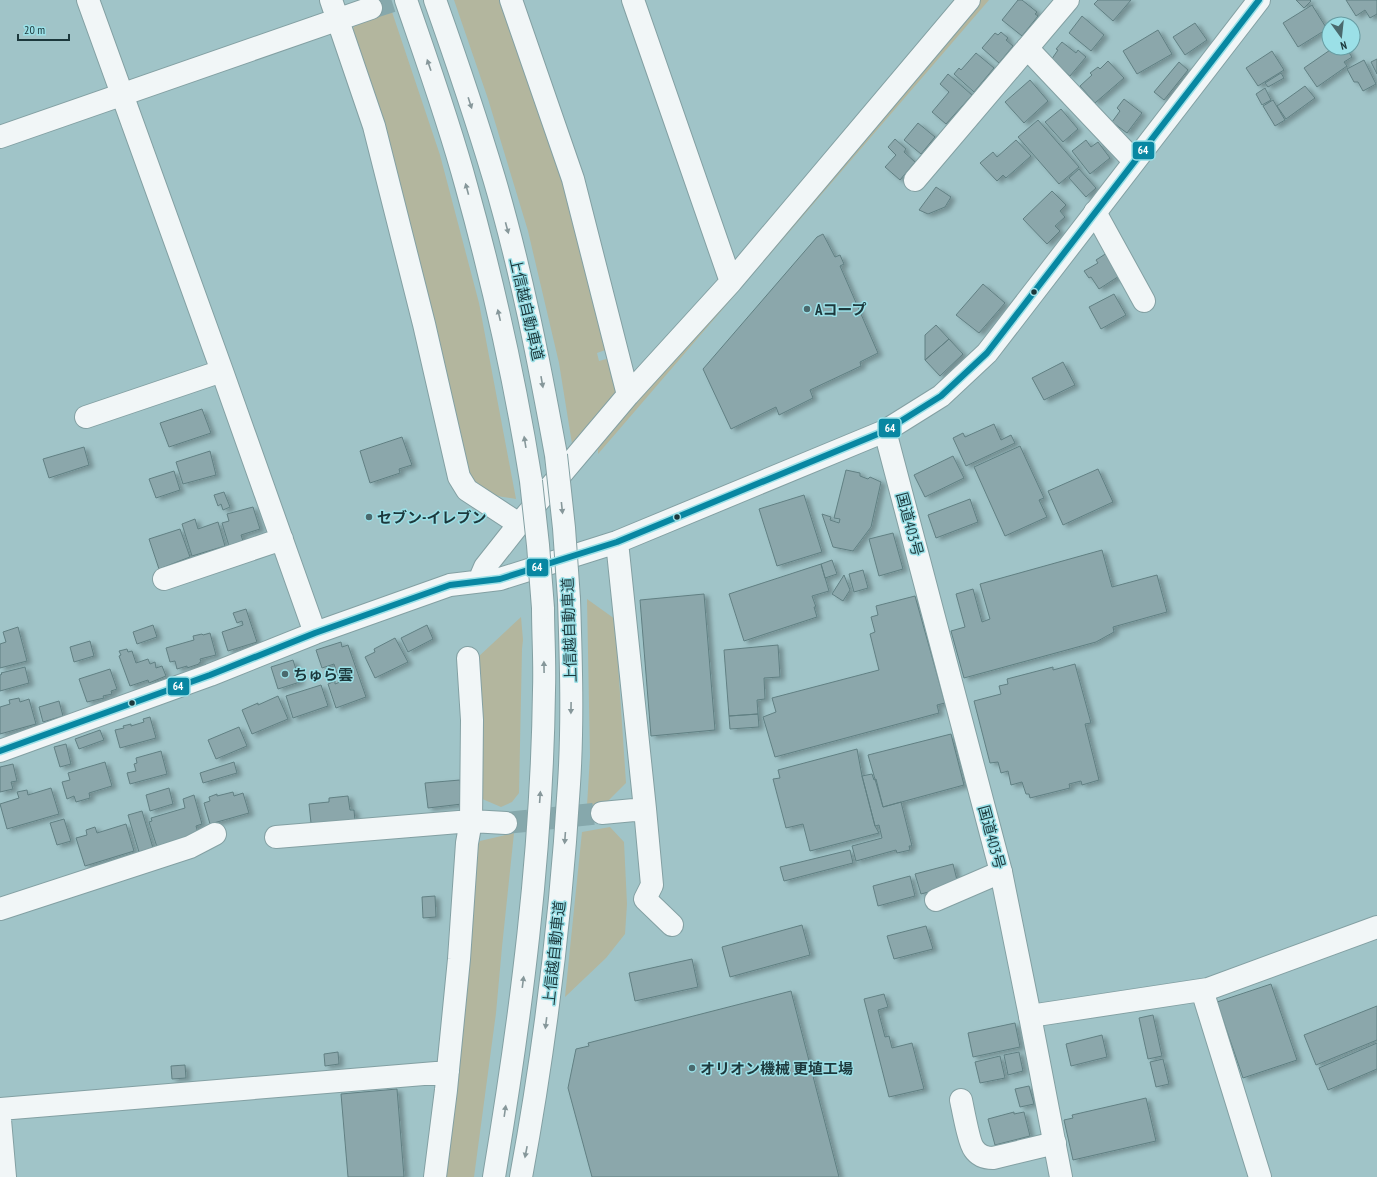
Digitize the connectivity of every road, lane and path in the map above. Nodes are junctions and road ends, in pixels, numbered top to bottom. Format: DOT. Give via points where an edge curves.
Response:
graph roads {
  1 [pos="88,0"];
  2 [pos="406,0"];
  3 [pos="435,0"];
  4 [pos="511,0"];
  5 [pos="633,0"];
  6 [pos="969,0"];
  7 [pos="1068,0"];
  8 [pos="1259,0"];
  9 [pos="371,8"];
  10 [pos="335,10"];
  11 [pos="1027,48"];
  12 [pos="121,95"];
  13 [pos="0,137"];
  14 [pos="1134,161"];
  15 [pos="916,180"];
  16 [pos="1095,212"];
  17 [pos="731,282"];
  18 [pos="1144,301"];
  19 [pos="222,371"];
  20 [pos="628,395"];
  21 [pos="86,417"];
  22 [pos="885,430"];
  23 [pos="518,524"];
  24 [pos="282,539"];
  25 [pos="617,542"];
  26 [pos="164,579"];
  27 [pos="479,581"];
  28 [pos="315,633"];
  29 [pos="468,658"];
  30 [pos="0,751"];
  31 [pos="645,809"];
  32 [pos="602,813"];
  33 [pos="471,821"];
  34 [pos="506,823"];
  35 [pos="215,834"];
  36 [pos="276,837"];
  37 [pos="1001,872"];
  38 [pos="936,900"];
  39 [pos="0,909"];
  40 [pos="672,925"];
  41 [pos="1377,927"];
  42 [pos="1202,990"];
  43 [pos="1030,1016"];
  44 [pos="448,1072"];
  45 [pos="961,1100"];
  46 [pos="0,1109"];
  47 [pos="0,1120"];
  48 [pos="1055,1144"];
  49 [pos="5,1177"];
  50 [pos="435,1177"];
  51 [pos="494,1177"];
  52 [pos="521,1177"];
  53 [pos="1061,1177"];
  54 [pos="1260,1177"];
  1 -- 12 [label="main road"];
  51 -- 2 [label="main road, 上信越自動車道, one-way, bridge" via="516,1034 536,857 544,697 543,608 531,481 509,359 461,169"];
  3 -- 52 [label="main road, 上信越自動車道, one-way, bridge" via="498,193 518,268 556,455 570,599 571,693 564,861 544,1034"];
  4 -- 20 [label="main road" via="573,179"];
  5 -- 17 [label="main road"];
  6 -- 17 [label="main road"];
  7 -- 11 [label="main road"];
  8 -- 14 [label="main road"];
  9 -- 10 [label="main road"];
  10 -- 12 [label="main road"];
  10 -- 23 [label="main road" via="374,126 459,477 467,490"];
  11 -- 14 [label="main road"];
  11 -- 15 [label="main road"];
  12 -- 13 [label="main road"];
  12 -- 19 [label="main road"];
  14 -- 16 [label="main road"];
  16 -- 18 [label="main road"];
  16 -- 22 [label="main road" via="987,353 941,396"];
  17 -- 20 [label="main road"];
  19 -- 21 [label="main road"];
  19 -- 24 [label="main road"];
  20 -- 23 [label="main road"];
  22 -- 25 [label="main road"];
  22 -- 37 [label="main road, 国道403号"];
  23 -- 27 [label="main road" via="485,567"];
  24 -- 26 [label="main road"];
  24 -- 28 [label="main road"];
  25 -- 27 [label="main road" via="500,579"];
  25 -- 31 [label="main road"];
  27 -- 28 [label="main road" via="450,585"];
  28 -- 30 [label="main road" via="210,675"];
  29 -- 33 [label="main road" via="472,720"];
  31 -- 32 [label="main road"];
  31 -- 40 [label="main road" via="652,885 645,899"];
  33 -- 34 [label="main road"];
  33 -- 36 [label="main road"];
  33 -- 44 [label="main road"];
  35 -- 39 [label="main road" via="190,847"];
  37 -- 38 [label="main road"];
  37 -- 43 [label="main road, 国道403号"];
  41 -- 42 [label="main road"];
  42 -- 43 [label="main road"];
  42 -- 54 [label="main road"];
  43 -- 48 [label="main road, 国道403号"];
  44 -- 46 [label="main road"];
  44 -- 50 [label="main road"];
  45 -- 48 [label="main road" via="972,1148 986,1158"];
  47 -- 49 [label="main road"];
  48 -- 53 [label="main road, 国道403号"];
}
